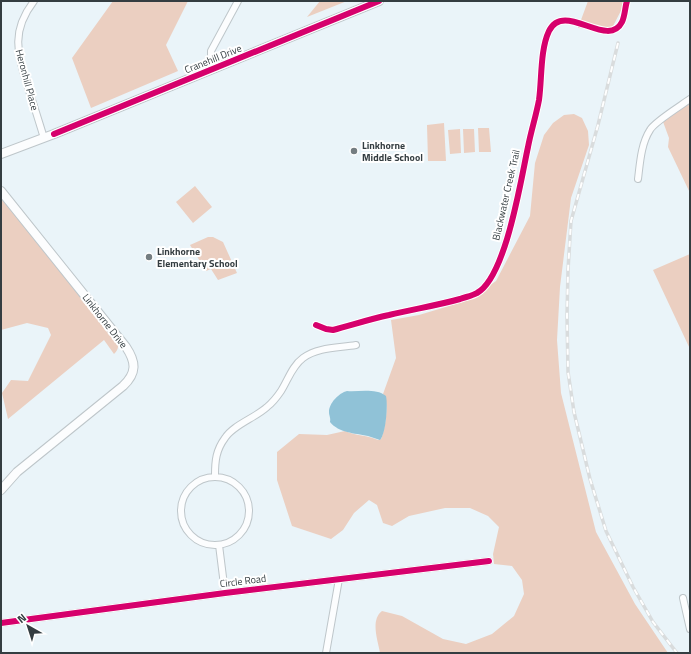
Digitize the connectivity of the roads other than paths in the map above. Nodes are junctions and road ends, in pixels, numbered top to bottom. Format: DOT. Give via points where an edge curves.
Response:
graph roads {
  1 [pos="34,1"];
  2 [pos="238,1"];
  3 [pos="379,1"];
  4 [pos="215,68"];
  5 [pos="690,99"];
  6 [pos="44,138"];
  7 [pos="1,154"];
  8 [pos="638,179"];
  9 [pos="1,190"];
  10 [pos="356,346"];
  11 [pos="215,475"];
  12 [pos="1,490"];
  13 [pos="219,545"];
  14 [pos="489,561"];
  15 [pos="339,579"];
  16 [pos="225,593"];
  17 [pos="683,598"];
  18 [pos="1,623"];
  19 [pos="690,629"];
  20 [pos="326,653"];
  1 -- 6 [label="street, Heronhill Place" via="19,30 18,51"];
  2 -- 4 [label="street" via="211,51"];
  3 -- 4 [label="main road, Cranehill Drive"];
  4 -- 6 [label="main road, Cranehill Drive"];
  5 -- 8 [label="street" via="650,129 643,149"];
  6 -- 7 [label="main road, Cranehill Drive"];
  9 -- 12 [label="main road, Linkhorne Drive" via="126,346 134,364 132,375 123,386 17,472"];
  10 -- 11 [label="street" via="324,349 303,358 267,407 226,436 218,449"];
  11 -- 13 [label="street" via="238,486 246,495 249,505 246,526 230,542"];
  11 -- 13 [label="street" via="193,484 182,500 181,510 184,524 192,536 200,542"];
  13 -- 16 [label="street"];
  14 -- 15 [label="street, Circle Road"];
  15 -- 16 [label="street, Circle Road"];
  15 -- 20 [label="street"];
  16 -- 18 [label="street, Circle Road"];
  17 -- 19 [label="street"];
}
